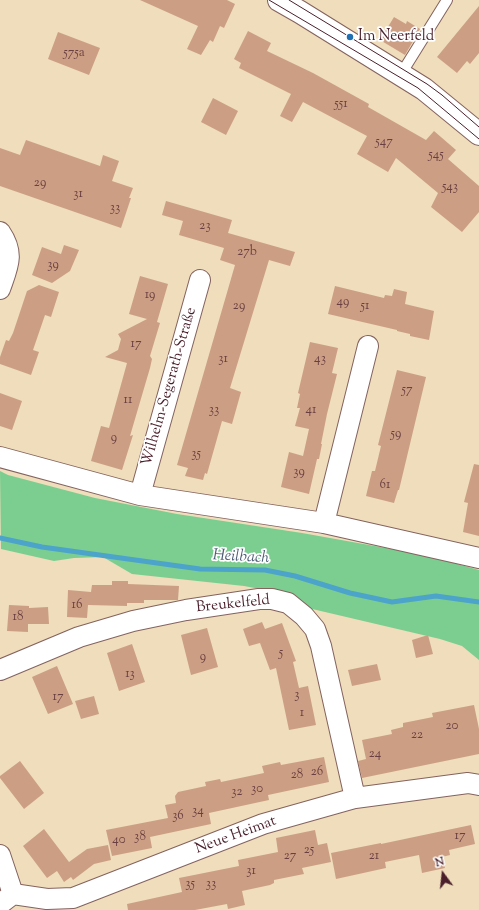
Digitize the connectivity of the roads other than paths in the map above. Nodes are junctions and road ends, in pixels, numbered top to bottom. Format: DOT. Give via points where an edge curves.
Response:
graph roads {
  1 [pos="279,0"];
  2 [pos="447,0"];
  3 [pos="304,6"];
  4 [pos="401,74"];
  5 [pos="479,134"];
  6 [pos="0,232"];
  7 [pos="200,280"];
  8 [pos="0,289"];
  9 [pos="368,346"];
  10 [pos="0,457"];
  11 [pos="140,495"];
  12 [pos="324,522"];
  13 [pos="479,558"];
  14 [pos="0,670"];
  15 [pos="479,785"];
  16 [pos="355,798"];
  17 [pos="0,855"];
  18 [pos="7,899"];
  1 -- 3 [label="main road"];
  2 -- 4 [label="lane"];
  3 -- 4 [label="main road"];
  4 -- 5 [label="main road" via="424,89"];
  6 -- 8 [label="street" via="7,244 10,260"];
  7 -- 11 [label="street, Wilhelm-Segerath-Straße"];
  9 -- 12 [label="street"];
  10 -- 11 [label="street"];
  11 -- 12 [label="street"];
  12 -- 13 [label="street"];
  14 -- 16 [label="street, Breukelfeld" via="79,637 133,621 259,599 288,603 304,616 322,646"];
  15 -- 16 [label="street, Neue Heimat" via="468,783"];
  16 -- 18 [label="street, Neue Heimat" via="263,824 72,898"];
  17 -- 18 [label="street"];
}
